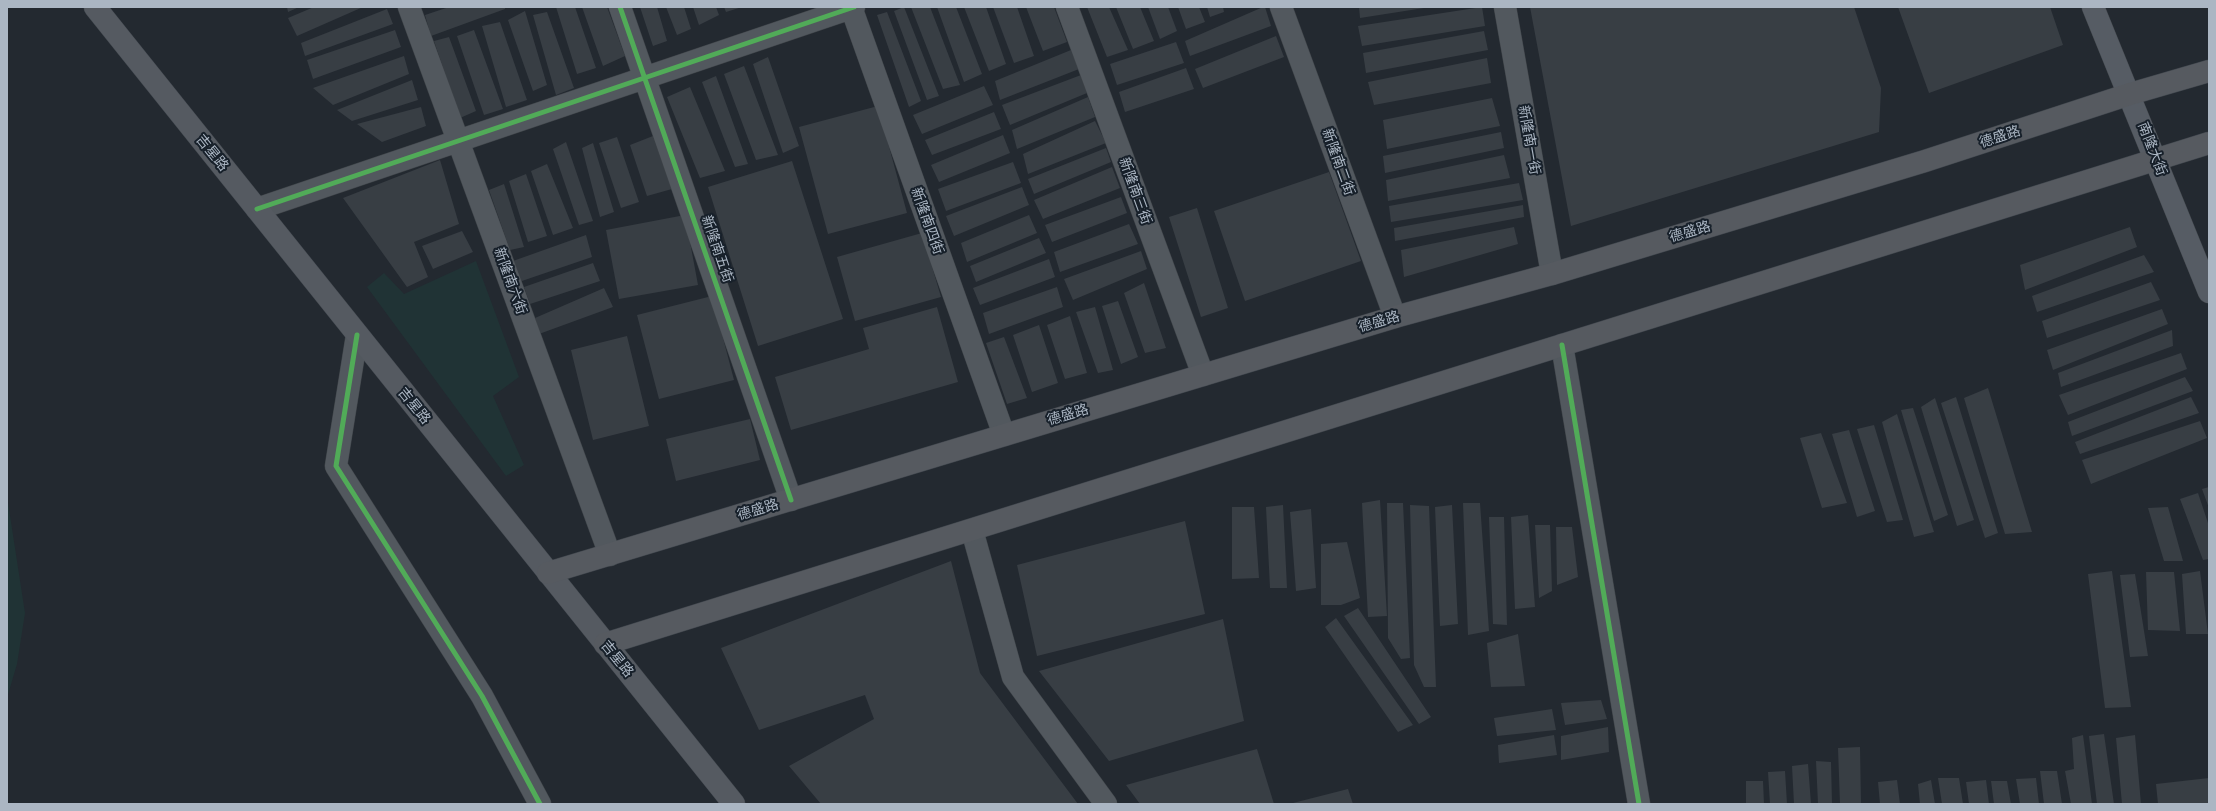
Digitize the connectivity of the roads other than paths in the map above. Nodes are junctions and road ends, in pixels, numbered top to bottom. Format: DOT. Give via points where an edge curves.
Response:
graph roads {
  1 [pos="95,7"];
  2 [pos="409,7"];
  3 [pos="620,7"];
  4 [pos="852,7"];
  5 [pos="1067,7"];
  6 [pos="1281,7"];
  7 [pos="1505,7"];
  8 [pos="2094,7"];
  9 [pos="2209,71"];
  10 [pos="644,78"];
  11 [pos="2130,94"];
  12 [pos="458,141"];
  13 [pos="2209,143"];
  14 [pos="2155,160"];
  15 [pos="257,209"];
  16 [pos="1552,274"];
  17 [pos="2209,292"];
  18 [pos="1395,316"];
  19 [pos="357,335"];
  20 [pos="1562,345"];
  21 [pos="1203,375"];
  22 [pos="1004,435"];
  23 [pos="791,500"];
  24 [pos="972,530"];
  25 [pos="610,555"];
  26 [pos="548,573"];
  27 [pos="605,644"];
  28 [pos="540,804"];
  29 [pos="734,804"];
  30 [pos="1106,804"];
  31 [pos="1639,804"];
  1 -- 15 [label="main road, 吉星路"];
  2 -- 12 [label="street, 新隆南六街"];
  3 -- 10 [label="street, 新隆南五街"];
  4 -- 10 [label="street"];
  4 -- 22 [label="street, 新隆南四街"];
  5 -- 21 [label="street, 新隆南三街"];
  6 -- 18 [label="street, 新隆南二街"];
  7 -- 16 [label="street, 新隆南一街"];
  8 -- 11 [label="main road, 南隆大街"];
  9 -- 11 [label="highway, 德盛路"];
  10 -- 12 [label="street"];
  10 -- 23 [label="street, 新隆南五街"];
  11 -- 14 [label="main road, 南隆大街"];
  11 -- 16 [label="highway, 德盛路" via="1925,161"];
  12 -- 15 [label="street"];
  12 -- 25 [label="street, 新隆南六街"];
  13 -- 14 [label="highway"];
  14 -- 17 [label="main road, 南隆大街"];
  14 -- 20 [label="highway"];
  15 -- 19 [label="main road, 吉星路"];
  16 -- 18 [label="highway, 德盛路"];
  18 -- 21 [label="highway, 德盛路"];
  19 -- 26 [label="main road, 吉星路"];
  19 -- 28 [label="street" via="336,466 482,696"];
  20 -- 24 [label="highway"];
  20 -- 31 [label="street"];
  21 -- 22 [label="highway, 德盛路"];
  22 -- 23 [label="highway, 德盛路"];
  23 -- 25 [label="highway, 德盛路"];
  24 -- 27 [label="highway"];
  24 -- 30 [label="street" via="1014,677"];
  25 -- 26 [label="highway, 德盛路"];
  26 -- 27 [label="main road, 吉星路"];
  27 -- 29 [label="main road, 吉星路"];
}
